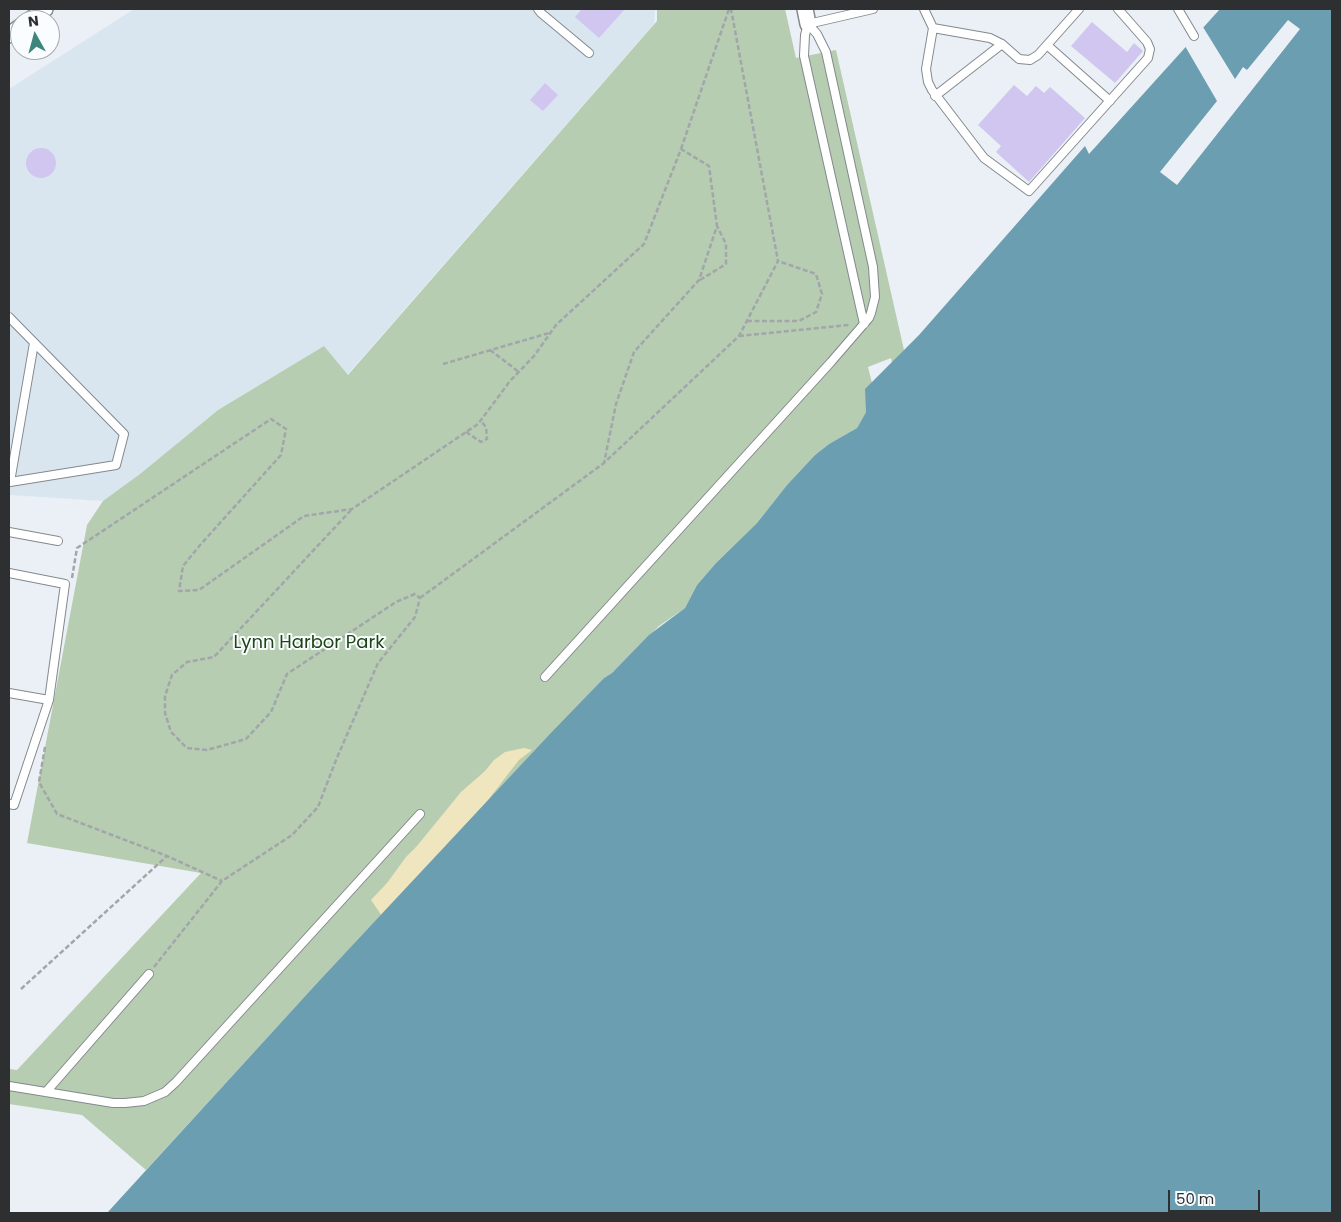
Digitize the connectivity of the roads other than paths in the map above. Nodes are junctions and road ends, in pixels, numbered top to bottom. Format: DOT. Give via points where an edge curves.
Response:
graph roads {
  1 [pos="538,9"];
  2 [pos="805,9"];
  3 [pos="873,9"];
  4 [pos="924,9"];
  5 [pos="1079,9"];
  6 [pos="1118,9"];
  7 [pos="1178,9"];
  8 [pos="808,24"];
  9 [pos="933,28"];
  10 [pos="1194,36"];
  11 [pos="1002,44"];
  12 [pos="1047,45"];
  13 [pos="589,53"];
  14 [pos="936,96"];
  15 [pos="1110,101"];
  16 [pos="9,317"];
  17 [pos="864,324"];
  18 [pos="34,343"];
  19 [pos="9,532"];
  20 [pos="58,541"];
  21 [pos="9,573"];
  22 [pos="545,677"];
  23 [pos="9,693"];
  24 [pos="48,700"];
  25 [pos="9,804"];
  26 [pos="420,814"];
  27 [pos="149,974"];
  28 [pos="9,1086"];
  29 [pos="46,1092"];
  1 -- 13 [label="lane"];
  2 -- 8 [label="street"];
  3 -- 8 [label="lane"];
  4 -- 9 [label="lane"];
  5 -- 12 [label="lane"];
  6 -- 15 [label="lane" via="1147,42 1150,53"];
  7 -- 10 [label="lane"];
  8 -- 17 [label="lane" via="804,56"];
  8 -- 17 [label="lane" via="826,52 873,267 873,305"];
  9 -- 11 [label="lane" via="983,36"];
  9 -- 14 [label="lane" via="926,69 928,82"];
  11 -- 12 [label="lane" via="1024,60 1034,58"];
  11 -- 14 [label="lane"];
  12 -- 15 [label="lane"];
  14 -- 15 [label="lane" via="984,158 1029,191"];
  16 -- 18 [label="lane"];
  17 -- 22 [label="lane"];
  18 -- 18 [label="lane" via="124,434 116,465 10,482"];
  19 -- 20 [label="lane"];
  21 -- 24 [label="lane" via="65,584"];
  23 -- 24 [label="lane"];
  24 -- 25 [label="lane" via="14,806"];
  26 -- 29 [label="lane" via="165,1092 125,1104"];
  27 -- 29 [label="lane"];
  28 -- 29 [label="lane"];
}
